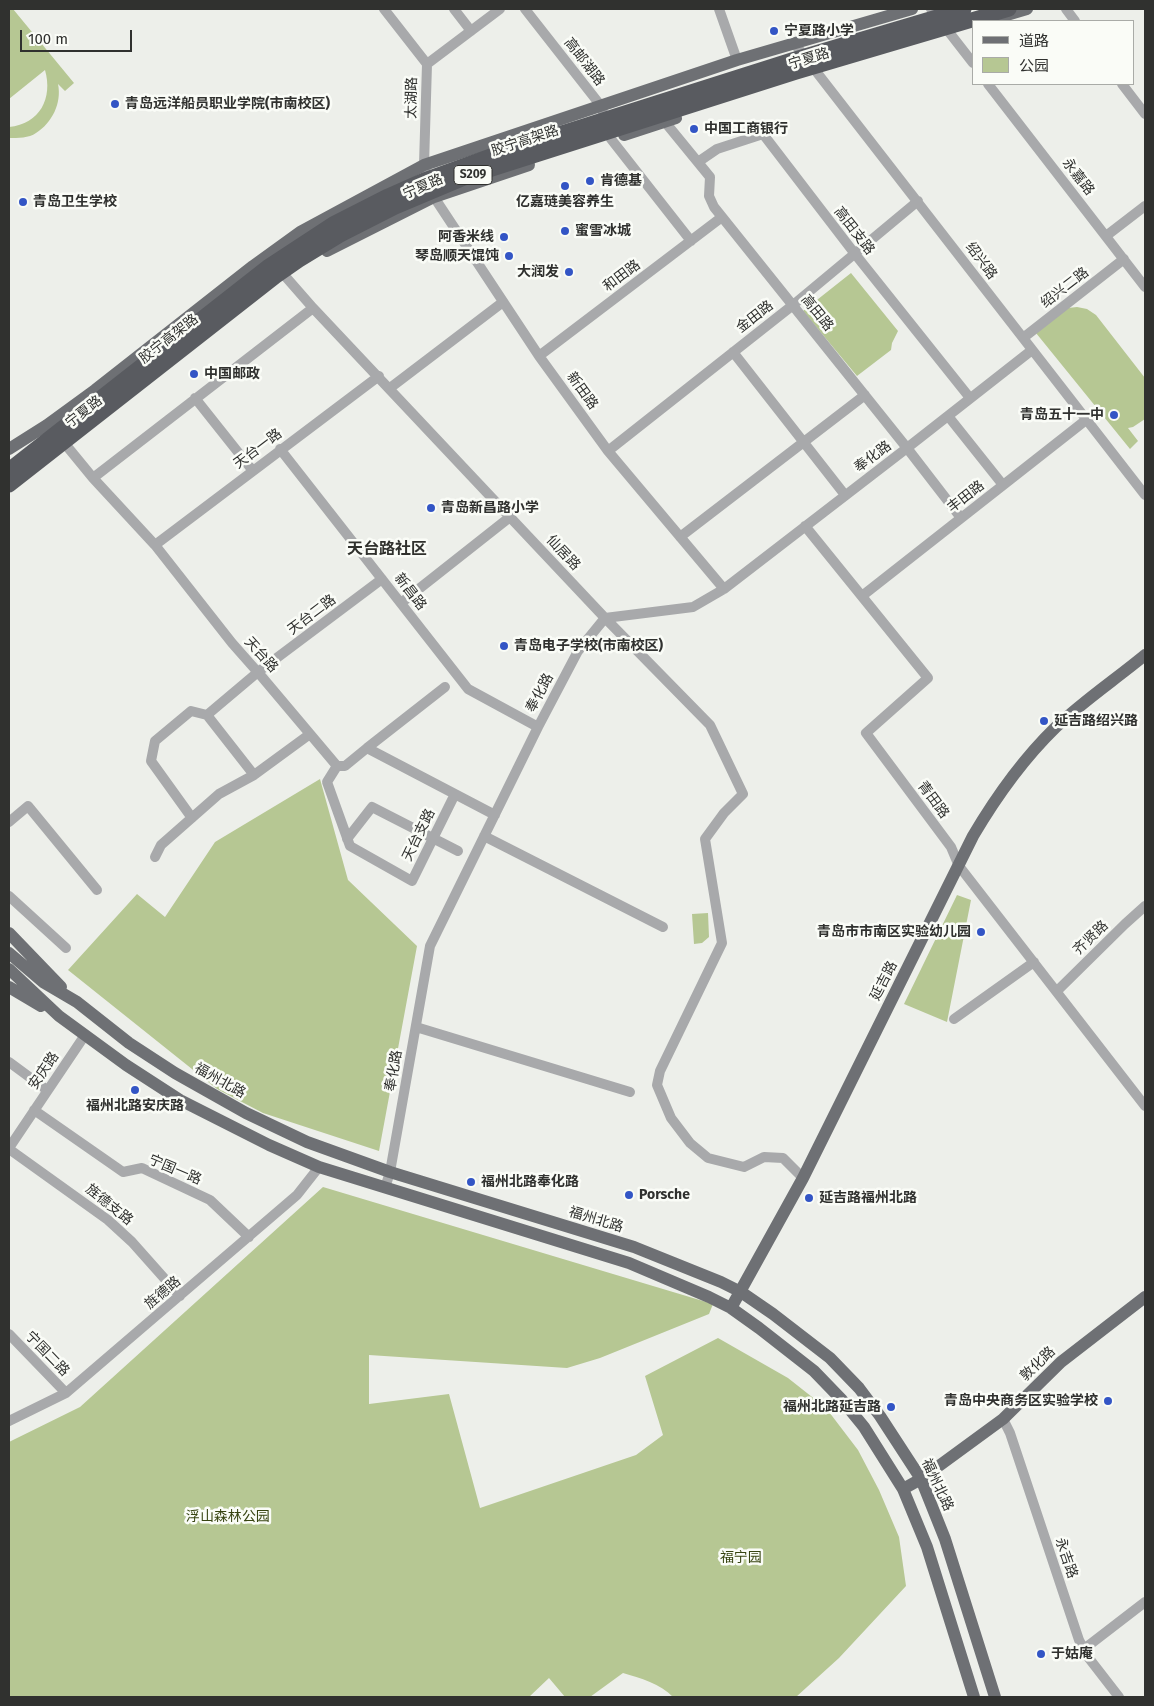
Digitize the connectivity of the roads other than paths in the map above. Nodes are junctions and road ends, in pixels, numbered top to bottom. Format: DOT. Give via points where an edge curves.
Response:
graph roads {
  1 [pos="384,9"];
  2 [pos="454,9"];
  3 [pos="500,9"];
  4 [pos="525,9"];
  5 [pos="718,9"];
  6 [pos="912,9"];
  7 [pos="930,9"];
  8 [pos="964,9"];
  9 [pos="1009,9"];
  10 [pos="1027,9"];
  11 [pos="1066,9"];
  12 [pos="990,20"];
  13 [pos="1074,20"];
  14 [pos="972,26"];
  15 [pos="471,31"];
  16 [pos="950,34"];
  17 [pos="794,43"];
  18 [pos="737,60"];
  19 [pos="972,63"];
  20 [pos="426,64"];
  21 [pos="816,72"];
  22 [pos="989,85"];
  23 [pos="1123,85"];
  24 [pos="601,106"];
  25 [pos="1145,114"];
  26 [pos="665,122"];
  27 [pos="611,139"];
  28 [pos="698,162"];
  29 [pos="424,165"];
  30 [pos="434,197"];
  31 [pos="918,201"];
  32 [pos="1145,206"];
  33 [pos="722,217"];
  34 [pos="1106,236"];
  35 [pos="691,241"];
  36 [pos="855,254"];
  37 [pos="268,255"];
  38 [pos="1124,259"];
  39 [pos="285,276"];
  40 [pos="1145,287"];
  41 [pos="503,302"];
  42 [pos="793,305"];
  43 [pos="313,308"];
  44 [pos="1023,338"];
  45 [pos="1032,350"];
  46 [pos="733,352"];
  47 [pos="539,356"];
  48 [pos="378,376"];
  49 [pos="390,388"];
  50 [pos="865,395"];
  51 [pos="195,398"];
  52 [pos="970,398"];
  53 [pos="948,416"];
  54 [pos="1086,420"];
  55 [pos="47,425"];
  56 [pos="70,439"];
  57 [pos="803,441"];
  58 [pos="907,448"];
  59 [pos="9,449"];
  60 [pos="280,449"];
  61 [pos="608,451"];
  62 [pos="9,458"];
  63 [pos="9,470"];
  64 [pos="253,470"];
  65 [pos="93,478"];
  66 [pos="1003,485"];
  67 [pos="9,487"];
  68 [pos="1145,495"];
  69 [pos="9,496"];
  70 [pos="845,496"];
  71 [pos="510,517"];
  72 [pos="961,518"];
  73 [pos="805,526"];
  74 [pos="680,537"];
  75 [pos="155,545"];
  76 [pos="382,579"];
  77 [pos="724,589"];
  78 [pos="862,596"];
  79 [pos="401,603"];
  80 [pos="605,618"];
  81 [pos="1145,656"];
  82 [pos="258,672"];
  83 [pos="445,687"];
  84 [pos="207,715"];
  85 [pos="538,727"];
  86 [pos="310,734"];
  87 [pos="367,748"];
  88 [pos="336,766"];
  89 [pos="254,775"];
  90 [pos="455,794"];
  91 [pos="495,815"];
  92 [pos="192,818"];
  93 [pos="9,822"];
  94 [pos="484,836"];
  95 [pos="434,838"];
  96 [pos="347,839"];
  97 [pos="458,851"];
  98 [pos="155,857"];
  99 [pos="959,866"];
  100 [pos="97,890"];
  101 [pos="9,896"];
  102 [pos="1145,906"];
  103 [pos="663,927"];
  104 [pos="9,933"];
  105 [pos="9,943"];
  106 [pos="66,948"];
  107 [pos="9,953"];
  108 [pos="1034,962"];
  109 [pos="9,969"];
  110 [pos="52,978"];
  111 [pos="9,982"];
  112 [pos="9,987"];
  113 [pos="1057,991"];
  114 [pos="28,999"];
  115 [pos="77,1002"];
  116 [pos="59,1016"];
  117 [pos="954,1019"];
  118 [pos="416,1027"];
  119 [pos="85,1035"];
  120 [pos="9,1062"];
  121 [pos="47,1090"];
  122 [pos="630,1092"];
  123 [pos="1145,1106"];
  124 [pos="34,1110"];
  125 [pos="9,1148"];
  126 [pos="319,1167"];
  127 [pos="390,1172"];
  128 [pos="803,1178"];
  129 [pos="386,1188"];
  130 [pos="249,1237"];
  131 [pos="741,1292"];
  132 [pos="180,1296"];
  133 [pos="1145,1297"];
  134 [pos="731,1308"];
  135 [pos="9,1334"];
  136 [pos="66,1393"];
  137 [pos="1003,1419"];
  138 [pos="9,1420"];
  139 [pos="921,1479"];
  140 [pos="904,1488"];
  141 [pos="1145,1602"];
  142 [pos="1084,1649"];
  143 [pos="974,1697"];
  144 [pos="995,1697"];
  145 [pos="1120,1697"];
  1 -- 20 [label="street"];
  2 -- 15 [label="street"];
  3 -- 15 [label="street, 太湖路"];
  4 -- 24 [label="street, 高邮湖路"];
  5 -- 18 [label="street"];
  6 -- 17 [label="main road, 宁夏路"];
  7 -- 16 [label="street"];
  8 -- 63 [label="highway, 胶宁高架路 / S209, bridge" via="496,154 388,196 334,224 269,266"];
  9 -- 56 [label="highway, 胶宁高架路 / S209, bridge" via="796,72 501,166 395,207 340,235 276,276"];
  10 -- 12 [label="main road"];
  11 -- 13 [label="street"];
  14 -- 16 [label="main road, 宁夏路"];
  15 -- 20 [label="street, 太湖路"];
  16 -- 19 [label="street"];
  16 -- 21 [label="main road, 宁夏路"];
  17 -- 18 [label="main road, 宁夏路"];
  17 -- 21 [label="street, 绍兴路"];
  18 -- 24 [label="main road, 宁夏路"];
  20 -- 29 [label="street, 太湖路"];
  21 -- 26 [label="main road, 宁夏路"];
  21 -- 31 [label="street, 绍兴路"];
  22 -- 34 [label="street, 永嘉路"];
  23 -- 25 [label="street"];
  24 -- 27 [label="street, 高邮湖路"];
  24 -- 29 [label="main road, 宁夏路"];
  26 -- 27 [label="main road, 宁夏路"];
  26 -- 28 [label="street, 高田路"];
  27 -- 30 [label="main road, 宁夏路"];
  27 -- 35 [label="street"];
  28 -- 33 [label="street, 高田路" via="710,177 709,196"];
  28 -- 36 [label="street, 高田支路" via="717,149 763,134"];
  29 -- 30 [label="street, 太湖路"];
  29 -- 37 [label="main road, 宁夏路" via="300,232"];
  30 -- 39 [label="main road, 宁夏路" via="340,244"];
  30 -- 41 [label="street, 新田路"];
  31 -- 36 [label="street, 金田路"];
  31 -- 44 [label="street, 绍兴路"];
  32 -- 34 [label="street"];
  33 -- 35 [label="street, 和田路"];
  33 -- 42 [label="street, 高田路"];
  34 -- 38 [label="street, 永嘉路"];
  35 -- 47 [label="street, 和田路"];
  36 -- 42 [label="street, 金田路"];
  36 -- 52 [label="street, 高田支路"];
  37 -- 39 [label="street, 仙居路"];
  37 -- 55 [label="main road, 宁夏路"];
  38 -- 40 [label="street, 永嘉路"];
  38 -- 44 [label="street, 绍兴二路"];
  39 -- 43 [label="street, 仙居路"];
  39 -- 56 [label="main road, 宁夏路"];
  41 -- 47 [label="street, 新田路"];
  41 -- 49 [label="street"];
  42 -- 46 [label="street, 金田路"];
  42 -- 50 [label="street, 高田路"];
  43 -- 48 [label="street, 仙居路"];
  43 -- 51 [label="street"];
  44 -- 45 [label="street, 绍兴路"];
  45 -- 52 [label="street, 奉化路"];
  45 -- 54 [label="street, 绍兴路"];
  46 -- 57 [label="street"];
  46 -- 61 [label="street, 金田路"];
  47 -- 61 [label="street, 新田路"];
  48 -- 49 [label="street, 仙居路"];
  48 -- 60 [label="street, 天台一路"];
  49 -- 71 [label="street, 仙居路"];
  50 -- 57 [label="street"];
  50 -- 58 [label="street, 高田路"];
  51 -- 64 [label="street"];
  51 -- 65 [label="street"];
  52 -- 53 [label="street, 奉化路"];
  53 -- 58 [label="street, 奉化路"];
  53 -- 66 [label="street"];
  54 -- 66 [label="street, 丰田路"];
  54 -- 68 [label="street, 绍兴路"];
  55 -- 56 [label="street, 天台路"];
  55 -- 59 [label="main road, 宁夏路"];
  55 -- 62 [label="main road, 宁夏路"];
  56 -- 65 [label="street, 天台路"];
  56 -- 67 [label="highway, 胶宁高架路 / S209, bridge"];
  56 -- 69 [label="highway, bridge"];
  57 -- 70 [label="street"];
  57 -- 74 [label="street"];
  58 -- 70 [label="street, 奉化路"];
  58 -- 72 [label="street, 高田路"];
  60 -- 64 [label="street, 天台一路"];
  60 -- 76 [label="street, 新昌路"];
  61 -- 74 [label="street, 新田路"];
  64 -- 75 [label="street, 天台一路"];
  65 -- 75 [label="street, 天台路"];
  66 -- 72 [label="street, 丰田路"];
  70 -- 73 [label="street, 奉化路"];
  71 -- 79 [label="street"];
  71 -- 80 [label="street, 仙居路"];
  72 -- 78 [label="street, 丰田路"];
  73 -- 77 [label="street, 奉化路"];
  73 -- 78 [label="street, 青田路"];
  74 -- 77 [label="street, 新田路"];
  75 -- 82 [label="street, 天台路"];
  76 -- 79 [label="street, 新昌路"];
  76 -- 82 [label="street, 天台二路"];
  77 -- 80 [label="street, 奉化路" via="693,607"];
  78 -- 99 [label="street, 青田路" via="928,678 866,733 951,847"];
  79 -- 85 [label="street, 新昌路" via="468,688"];
  80 -- 85 [label="street, 奉化路" via="578,651"];
  80 -- 128 [label="street, 仙居路" via="710,725 744,794 705,838 722,943 660,1071 657,1085 671,1118 690,1143 708,1158 744,1166 764,1157 783,1158"];
  81 -- 99 [label="main road, 延吉路" via="1057,726 1033,752 990,807"];
  82 -- 84 [label="street, 天台二路"];
  82 -- 86 [label="street, 天台路"];
  83 -- 87 [label="street"];
  84 -- 89 [label="street"];
  84 -- 92 [label="street" via="191,711 155,741 151,762"];
  85 -- 91 [label="street, 奉化路"];
  86 -- 88 [label="street, 天台路"];
  86 -- 89 [label="street"];
  87 -- 88 [label="street" via="345,766"];
  87 -- 90 [label="street"];
  88 -- 96 [label="street" via="327,782"];
  89 -- 92 [label="street" via="219,794"];
  90 -- 91 [label="street"];
  90 -- 95 [label="street, 天台支路"];
  91 -- 94 [label="street, 奉化路"];
  92 -- 98 [label="street" via="161,845"];
  93 -- 100 [label="street" via="28,806"];
  94 -- 103 [label="street"];
  94 -- 118 [label="street, 奉化路" via="430,946"];
  95 -- 96 [label="street" via="372,807"];
  95 -- 96 [label="street, 天台支路" via="412,881 350,846"];
  95 -- 97 [label="street"];
  99 -- 108 [label="street, 青田路"];
  99 -- 128 [label="main road, 延吉路"];
  101 -- 106 [label="street"];
  102 -- 113 [label="street, 齐贤路"];
  104 -- 110 [label="main road"];
  105 -- 110 [label="main road"];
  107 -- 115 [label="main road, 福州北路" via="44,982"];
  108 -- 113 [label="street, 青田路"];
  108 -- 117 [label="street"];
  109 -- 116 [label="main road"];
  110 -- 115 [label="main road"];
  111 -- 114 [label="main road"];
  112 -- 114 [label="main road"];
  113 -- 123 [label="street, 青田路"];
  114 -- 116 [label="main road"];
  115 -- 127 [label="main road, 福州北路" via="129,1043 246,1113 307,1142"];
  116 -- 119 [label="main road"];
  118 -- 122 [label="street"];
  118 -- 127 [label="street, 奉化路"];
  119 -- 121 [label="street, 安庆路"];
  119 -- 126 [label="main road" via="180,1100"];
  120 -- 121 [label="street"];
  121 -- 124 [label="street, 安庆路"];
  124 -- 125 [label="street, 安庆路"];
  124 -- 130 [label="street, 宁国一路" via="123,1172 142,1168 210,1200"];
  125 -- 132 [label="street, 旌德支路" via="108,1220"];
  126 -- 129 [label="main road"];
  126 -- 130 [label="street, 旌德路" via="297,1195"];
  127 -- 129 [label="street, 奉化路"];
  127 -- 131 [label="main road, 福州北路" via="634,1247"];
  128 -- 131 [label="main road, 延吉路"];
  129 -- 134 [label="main road" via="629,1263 710,1296"];
  130 -- 132 [label="street, 旌德路"];
  131 -- 134 [label="main road, 延吉路"];
  131 -- 139 [label="main road, 福州北路" via="830,1358 859,1388"];
  132 -- 136 [label="street, 旌德路"];
  133 -- 137 [label="main road, 敦化路" via="1061,1362"];
  134 -- 140 [label="main road" via="814,1371 837,1394"];
  135 -- 136 [label="street, 宁国二路"];
  136 -- 138 [label="street, 旌德路"];
  137 -- 139 [label="main road, 敦化路"];
  137 -- 142 [label="street, 永吉路"];
  139 -- 140 [label="main road, 敦化路"];
  139 -- 144 [label="main road, 福州北路" via="945,1539"];
  140 -- 143 [label="main road" via="927,1547"];
  141 -- 142 [label="street"];
  142 -- 145 [label="street, 永吉路"];
}
